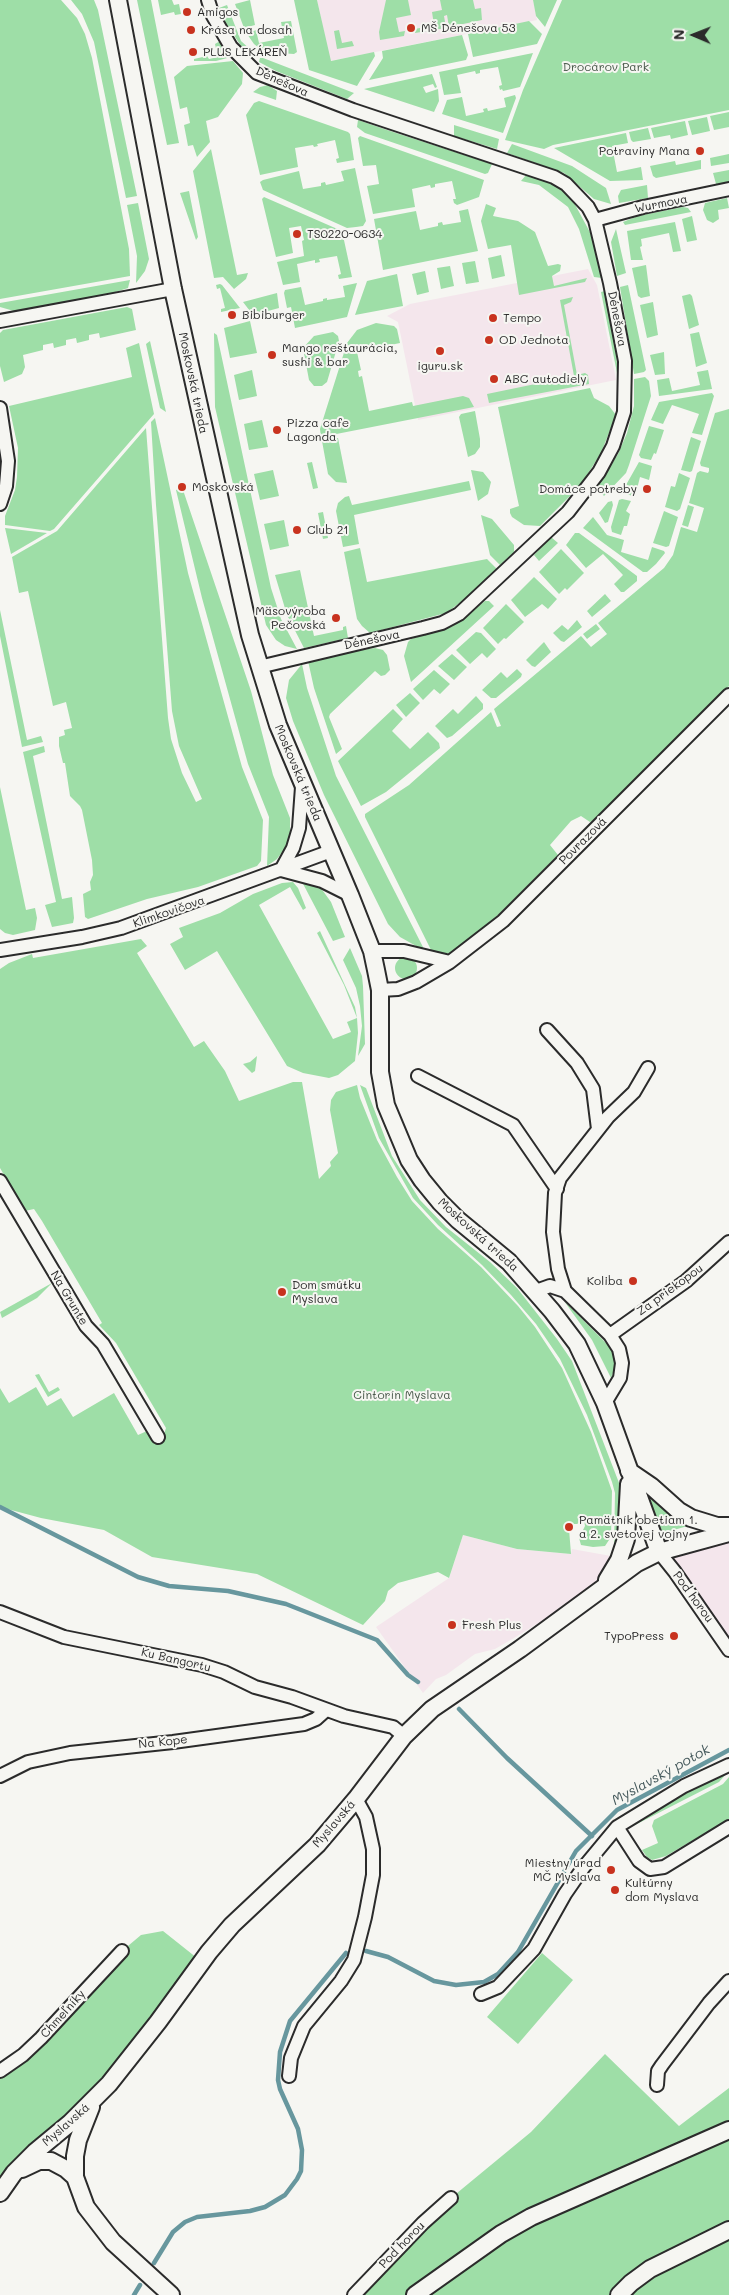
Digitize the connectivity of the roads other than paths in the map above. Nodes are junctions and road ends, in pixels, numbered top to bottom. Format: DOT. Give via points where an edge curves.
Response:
graph roads {
  1 [pos="108,0"];
  2 [pos="208,0"];
  3 [pos="119,8"];
  4 [pos="729,190"];
  5 [pos="594,220"];
  6 [pos="172,289"];
  7 [pos="0,322"];
  8 [pos="0,408"];
  9 [pos="0,504"];
  10 [pos="259,667"];
  11 [pos="729,695"];
  12 [pos="302,785"];
  13 [pos="332,852"];
  14 [pos="281,870"];
  15 [pos="350,895"];
  16 [pos="0,950"];
  17 [pos="372,951"];
  18 [pos="450,962"];
  19 [pos="380,990"];
  20 [pos="547,1030"];
  21 [pos="648,1068"];
  22 [pos="418,1076"];
  23 [pos="598,1129"];
  24 [pos="0,1181"];
  25 [pos="557,1189"];
  26 [pos="729,1242"];
  27 [pos="536,1291"];
  28 [pos="565,1291"];
  29 [pos="610,1335"];
  30 [pos="605,1403"];
  31 [pos="158,1437"];
  32 [pos="628,1471"];
  33 [pos="729,1526"];
  34 [pos="729,1534"];
  35 [pos="659,1552"];
  36 [pos="598,1593"];
  37 [pos="0,1612"];
  38 [pos="728,1645"];
  39 [pos="326,1710"];
  40 [pos="404,1736"];
  41 [pos="729,1765"];
  42 [pos="0,1776"];
  43 [pos="356,1799"];
  44 [pos="617,1827"];
  45 [pos="729,1827"];
  46 [pos="122,1951"];
  47 [pos="729,1981"];
  48 [pos="481,1994"];
  49 [pos="0,2072"];
  50 [pos="289,2076"];
  51 [pos="658,2084"];
  52 [pos="94,2100"];
  53 [pos="729,2130"];
  54 [pos="14,2173"];
  55 [pos="75,2178"];
  56 [pos="0,2194"];
  57 [pos="451,2198"];
  58 [pos="729,2230"];
  59 [pos="171,2295"];
  60 [pos="354,2295"];
  61 [pos="415,2295"];
  62 [pos="618,2295"];
  1 -- 3 [label="street"];
  2 -- 5 [label="street, Dénešova" via="231,48 257,73 353,110 554,177 578,194"];
  3 -- 6 [label="street, Moskovská trieda"];
  4 -- 5 [label="street, Wurmova"];
  5 -- 10 [label="street, Dénešova" via="620,330 625,361 625,400 607,459 586,490 568,512 504,573 449,620"];
  6 -- 7 [label="street"];
  6 -- 10 [label="street, Moskovská trieda"];
  8 -- 9 [label="street" via="8,461 6,486"];
  10 -- 12 [label="street, Moskovská trieda"];
  11 -- 18 [label="street, Povrazová" via="503,921"];
  12 -- 13 [label="street, Moskovská trieda"];
  12 -- 14 [label="street" via="299,828"];
  13 -- 14 [label="street, Klimkovičova"];
  13 -- 15 [label="street, Moskovská trieda"];
  14 -- 15 [label="street" via="322,881"];
  14 -- 16 [label="street, Klimkovičova" via="121,928"];
  15 -- 17 [label="street, Moskovská trieda"];
  17 -- 18 [label="street" via="404,951"];
  17 -- 19 [label="street, Moskovská trieda"];
  18 -- 19 [label="street, Povrazová" via="407,987"];
  19 -- 27 [label="street, Moskovská trieda" via="380,1072 386,1105 409,1160 440,1202 509,1262"];
  20 -- 23 [label="street" via="577,1063 592,1089"];
  21 -- 23 [label="street" via="634,1092"];
  22 -- 25 [label="street" via="513,1124"];
  23 -- 25 [label="street" via="560,1178"];
  24 -- 31 [label="street, Na Grunte" via="86,1326 103,1344"];
  25 -- 28 [label="street" via="553,1232"];
  26 -- 29 [label="street, Za priekopou" via="686,1281"];
  27 -- 28 [label="street" via="550,1286"];
  27 -- 30 [label="street, Moskovská trieda" via="577,1344"];
  28 -- 29 [label="street"];
  29 -- 30 [label="street" via="621,1356 622,1370"];
  30 -- 32 [label="street, Moskovská trieda"];
  32 -- 33 [label="street" via="651,1486 678,1511 717,1526"];
  32 -- 35 [label="street, Moskovská trieda"];
  32 -- 36 [label="street, Moskovská trieda" via="626,1539 620,1560"];
  34 -- 35 [label="street, Myslavská"];
  35 -- 36 [label="street, Myslavská" via="630,1567"];
  35 -- 38 [label="street, Pod horou"];
  36 -- 40 [label="street, Myslavská" via="442,1701"];
  37 -- 39 [label="street, Ku Bangortu" via="64,1637 202,1665 255,1687"];
  39 -- 40 [label="street, Ku Bangortu" via="393,1728"];
  39 -- 42 [label="street, Na Kope" via="304,1724 70,1753 28,1762"];
  40 -- 43 [label="street, Myslavská"];
  41 -- 44 [label="street" via="684,1786"];
  43 -- 50 [label="street" via="366,1817 373,1849 373,1875 365,1917 354,1960 304,2026 291,2058"];
  43 -- 52 [label="street, Myslavská" via="317,1845 208,1952 158,2022"];
  44 -- 45 [label="street" via="639,1861 650,1869 664,1867"];
  44 -- 48 [label="street" via="565,1894 534,1949 498,1987"];
  46 -- 49 [label="street, Chmeľníky" via="41,2038"];
  47 -- 51 [label="street" via="662,2065 658,2071"];
  52 -- 54 [label="street, Myslavská"];
  52 -- 55 [label="street" via="78,2140"];
  53 -- 61 [label="street" via="531,2217 501,2234"];
  54 -- 55 [label="street" via="45,2160 58,2164"];
  54 -- 56 [label="street, Myslavská"];
  55 -- 59 [label="street" via="94,2220 113,2242"];
  57 -- 60 [label="street, Pod horou"];
  58 -- 62 [label="street" via="650,2270"];
}
